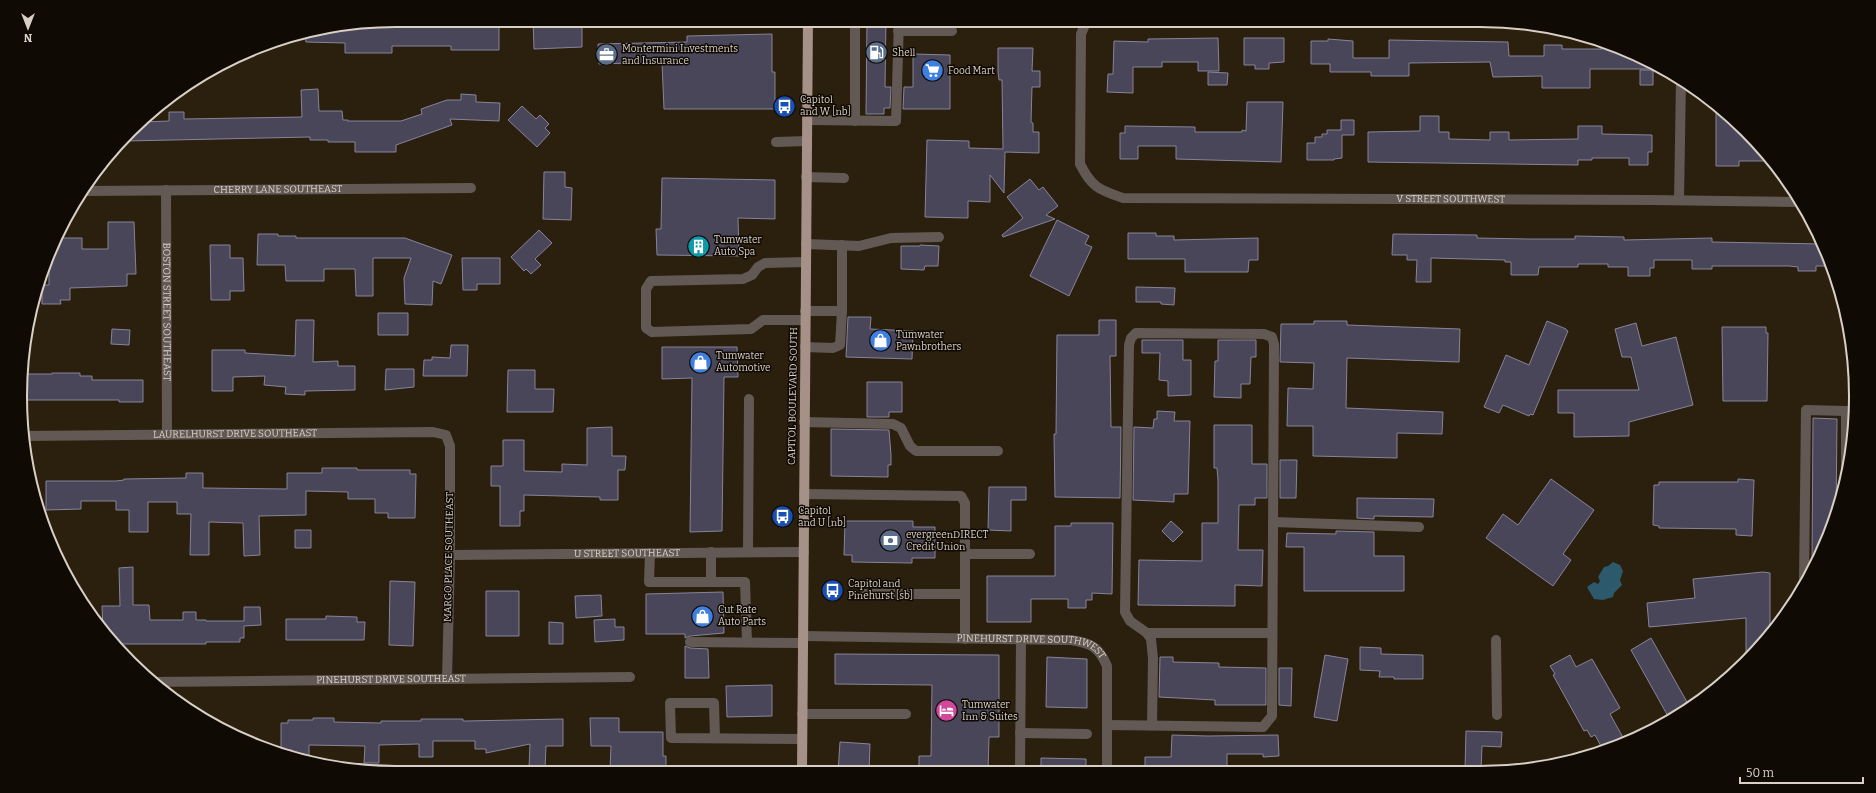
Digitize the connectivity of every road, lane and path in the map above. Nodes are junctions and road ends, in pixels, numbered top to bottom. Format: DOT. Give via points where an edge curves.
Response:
graph roads {
  1 [pos="808,27"];
  2 [pos="855,27"];
  3 [pos="898,27"];
  4 [pos="1084,27"];
  5 [pos="898,31"];
  6 [pos="952,31"];
  7 [pos="1681,87"];
  8 [pos="807,120"];
  9 [pos="855,121"];
  10 [pos="807,141"];
  11 [pos="776,142"];
  12 [pos="806,177"];
  13 [pos="844,178"];
  14 [pos="471,188"];
  15 [pos="166,190"];
  16 [pos="89,191"];
  17 [pos="1679,200"];
  18 [pos="1793,202"];
  19 [pos="939,237"];
  20 [pos="806,244"];
  21 [pos="842,245"];
  22 [pos="806,262"];
  23 [pos="842,311"];
  24 [pos="805,315"];
  25 [pos="805,347"];
  26 [pos="749,399"];
  27 [pos="1848,411"];
  28 [pos="804,422"];
  29 [pos="167,435"];
  30 [pos="446,435"];
  31 [pos="29,436"];
  32 [pos="998,451"];
  33 [pos="804,494"];
  34 [pos="1273,522"];
  35 [pos="1419,528"];
  36 [pos="711,552"];
  37 [pos="748,552"];
  38 [pos="804,552"];
  39 [pos="650,553"];
  40 [pos="966,554"];
  41 [pos="1030,554"];
  42 [pos="450,555"];
  43 [pos="1804,572"];
  44 [pos="711,582"];
  45 [pos="865,594"];
  46 [pos="965,594"];
  47 [pos="1147,632"];
  48 [pos="1272,633"];
  49 [pos="965,638"];
  50 [pos="803,639"];
  51 [pos="1021,640"];
  52 [pos="1496,640"];
  53 [pos="690,642"];
  54 [pos="747,642"];
  55 [pos="630,677"];
  56 [pos="447,679"];
  57 [pos="162,682"];
  58 [pos="802,714"];
  59 [pos="906,714"];
  60 [pos="1497,715"];
  61 [pos="1108,725"];
  62 [pos="1152,726"];
  63 [pos="1020,733"];
  64 [pos="1087,734"];
  65 [pos="715,738"];
  66 [pos="802,739"];
  67 [pos="802,766"];
  68 [pos="1020,766"];
  69 [pos="1107,766"];
  1 -- 8 [label="main road, CAPITOL BOULEVARD SOUTH"];
  2 -- 9 [label="street"];
  3 -- 5 [label="street"];
  4 -- 17 [label="street, V STREET SOUTHWEST" via="1081,34 1080,164 1087,179 1103,191 1123,198"];
  5 -- 6 [label="street"];
  5 -- 9 [label="street" via="896,121"];
  7 -- 17 [label="street"];
  8 -- 9 [label="street"];
  8 -- 10 [label="main road, CAPITOL BOULEVARD SOUTH"];
  10 -- 11 [label="street"];
  10 -- 12 [label="main road, CAPITOL BOULEVARD SOUTH"];
  12 -- 13 [label="street"];
  12 -- 20 [label="main road, CAPITOL BOULEVARD SOUTH"];
  14 -- 15 [label="street, CHERRY LANE SOUTHEAST"];
  15 -- 16 [label="street, CHERRY LANE SOUTHEAST"];
  15 -- 29 [label="street, BOSTON STREET SOUTHEAST"];
  17 -- 18 [label="street, V STREET SOUTHWEST"];
  19 -- 21 [label="street" via="898,237 868,244"];
  20 -- 21 [label="street"];
  20 -- 22 [label="main road, CAPITOL BOULEVARD SOUTH"];
  21 -- 23 [label="street"];
  22 -- 24 [label="main road, CAPITOL BOULEVARD SOUTH"];
  22 -- 24 [label="street" via="765,263 743,280 650,281 646,289 646,328 652,332 751,329 763,320"];
  23 -- 24 [label="street"];
  23 -- 25 [label="street" via="840,345 833,348"];
  24 -- 25 [label="main road, CAPITOL BOULEVARD SOUTH"];
  25 -- 28 [label="main road, CAPITOL BOULEVARD SOUTH"];
  26 -- 37 [label="street"];
  27 -- 43 [label="street" via="1806,410"];
  28 -- 32 [label="street" via="893,424 902,428 910,446 916,451"];
  28 -- 33 [label="main road, CAPITOL BOULEVARD SOUTH"];
  29 -- 30 [label="street, LAURELHURST DRIVE SOUTHEAST" via="433,432"];
  29 -- 31 [label="street, LAURELHURST DRIVE SOUTHEAST"];
  30 -- 42 [label="street, MARGO PLACE SOUTHEAST" via="450,446"];
  33 -- 38 [label="main road, CAPITOL BOULEVARD SOUTH"];
  33 -- 40 [label="street" via="961,496 966,503"];
  34 -- 35 [label="street"];
  34 -- 47 [label="street" via="1272,337 1264,334 1136,333 1129,345 1125,612 1130,621"];
  34 -- 48 [label="street"];
  36 -- 37 [label="street, U STREET SOUTHEAST"];
  36 -- 39 [label="street, U STREET SOUTHEAST"];
  36 -- 44 [label="street"];
  37 -- 38 [label="street, U STREET SOUTHEAST"];
  38 -- 50 [label="main road, CAPITOL BOULEVARD SOUTH"];
  39 -- 42 [label="street, U STREET SOUTHEAST"];
  39 -- 44 [label="street" via="649,582"];
  40 -- 41 [label="street"];
  40 -- 46 [label="street"];
  42 -- 56 [label="street, MARGO PLACE SOUTHEAST"];
  44 -- 54 [label="street" via="745,582"];
  45 -- 46 [label="street"];
  46 -- 49 [label="street"];
  47 -- 48 [label="street"];
  47 -- 62 [label="street" via="1151,639 1153,658"];
  48 -- 62 [label="street" via="1272,716 1263,727"];
  49 -- 50 [label="street, PINEHURST DRIVE SOUTHWEST"];
  49 -- 51 [label="street, PINEHURST DRIVE SOUTHWEST"];
  50 -- 54 [label="street, PINEHURST DRIVE SOUTHWEST"];
  50 -- 58 [label="main road, CAPITOL BOULEVARD SOUTH"];
  51 -- 61 [label="street, PINEHURST DRIVE SOUTHWEST" via="1083,642 1101,652 1107,666"];
  51 -- 63 [label="street"];
  52 -- 60 [label="street"];
  53 -- 54 [label="street, PINEHURST DRIVE SOUTHWEST"];
  55 -- 56 [label="street, PINEHURST DRIVE SOUTHEAST"];
  56 -- 57 [label="street, PINEHURST DRIVE SOUTHEAST"];
  58 -- 59 [label="street"];
  58 -- 66 [label="main road, CAPITOL BOULEVARD SOUTH"];
  61 -- 62 [label="street"];
  61 -- 69 [label="street, PINEHURST DRIVE SOUTHWEST"];
  63 -- 64 [label="street"];
  63 -- 68 [label="street"];
  65 -- 65 [label="street" via="714,703 670,703 670,738"];
  65 -- 66 [label="street"];
  66 -- 67 [label="main road, CAPITOL BOULEVARD SOUTH"];
}
